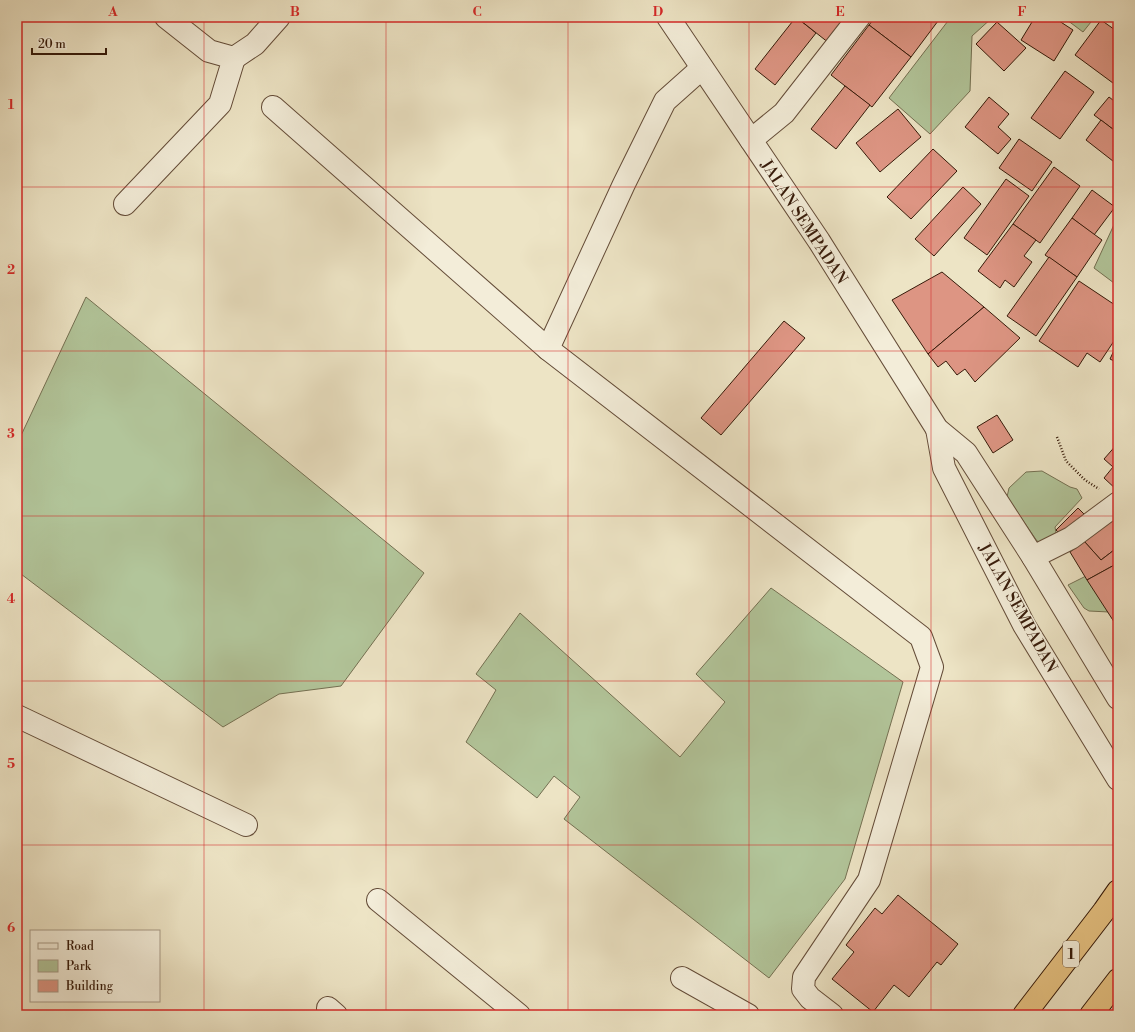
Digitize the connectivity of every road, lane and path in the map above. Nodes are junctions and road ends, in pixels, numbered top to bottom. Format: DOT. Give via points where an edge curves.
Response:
graph roads {
  1 [pos="166,17"];
  2 [pos="279,17"];
  3 [pos="668,17"];
  4 [pos="859,17"];
  5 [pos="234,58"];
  6 [pos="702,68"];
  7 [pos="273,107"];
  8 [pos="751,140"];
  9 [pos="125,204"];
  10 [pos="548,349"];
  11 [pos="937,429"];
  12 [pos="1057,437"];
  13 [pos="1101,490"];
  14 [pos="1118,503"];
  15 [pos="1033,557"];
  16 [pos="1118,698"];
  17 [pos="17,716"];
  18 [pos="1118,779"];
  19 [pos="246,825"];
  20 [pos="1118,891"];
  21 [pos="378,900"];
  22 [pos="682,978"];
  23 [pos="1118,980"];
  24 [pos="519,1015"];
  25 [pos="748,1015"];
  26 [pos="832,1015"];
  27 [pos="1024,1015"];
  28 [pos="1091,1015"];
  1 -- 5 [label="street" via="209,51"];
  2 -- 5 [label="street" via="255,44"];
  3 -- 6 [label="street, JALAN SEMPADAN"];
  4 -- 8 [label="street" via="784,113"];
  5 -- 9 [label="street" via="220,104"];
  6 -- 8 [label="street, JALAN SEMPADAN"];
  6 -- 10 [label="street" via="665,101"];
  7 -- 10 [label="street"];
  8 -- 11 [label="street, JALAN SEMPADAN" via="819,241"];
  10 -- 26 [label="street" via="921,637 932,667 869,880 804,977 803,989 810,998"];
  11 -- 15 [label="street, JALAN SEMPADAN" via="966,453"];
  11 -- 18 [label="street, JALAN SEMPADAN" via="944,468 1024,625"];
  12 -- 13 [label="path" via="1066,461 1085,480"];
  14 -- 15 [label="street" via="1071,538"];
  15 -- 16 [label="street, JALAN SEMPADAN"];
  17 -- 19 [label="street"];
  20 -- 27 [label="highway, 1"];
  21 -- 24 [label="street"];
  22 -- 25 [label="street"];
  23 -- 28 [label="highway"];
}
